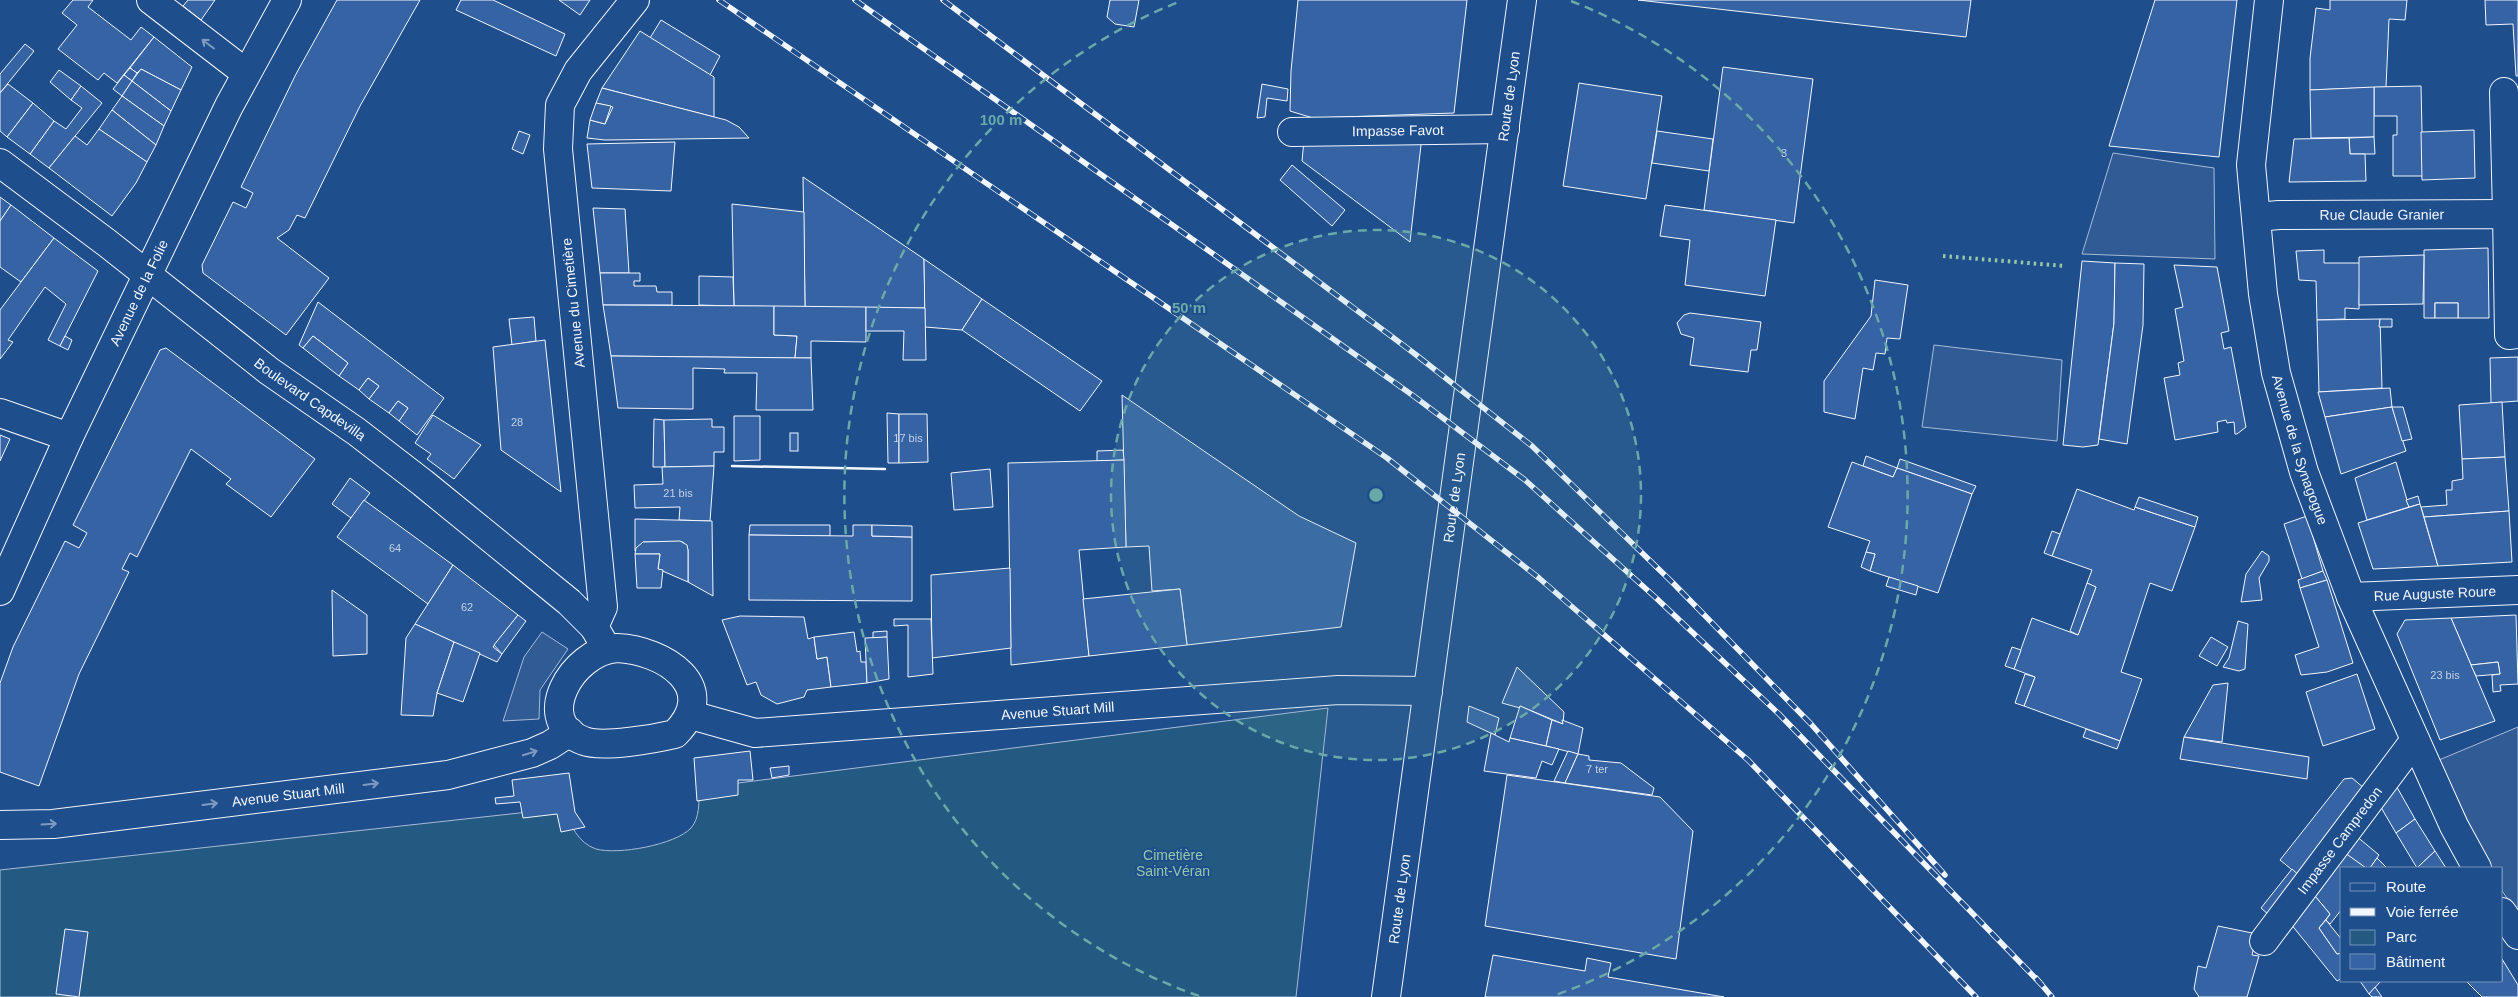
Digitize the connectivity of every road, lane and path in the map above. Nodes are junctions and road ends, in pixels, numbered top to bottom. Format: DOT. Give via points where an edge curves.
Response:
graph roads {
  1 [pos="151,0"];
  2 [pos="287,0"];
  3 [pos="635,0"];
  4 [pos="1522,0"];
  5 [pos="2269,0"];
  6 [pos="246,73"];
  7 [pos="2504,92"];
  8 [pos="1505,129"];
  9 [pos="1292,132"];
  10 [pos="0,163"];
  11 [pos="2507,214"];
  12 [pos="2257,217"];
  13 [pos="149,276"];
  14 [pos="2518,334"];
  15 [pos="0,413"];
  16 [pos="69,437"];
  17 [pos="2518,590"];
  18 [pos="0,592"];
  19 [pos="2351,597"];
  20 [pos="600,638"];
  21 [pos="1428,691"];
  22 [pos="690,715"];
  23 [pos="570,732"];
  24 [pos="2414,740"];
  25 [pos="0,825"];
  26 [pos="2476,867"];
  27 [pos="2503,913"];
  28 [pos="2518,935"];
  29 [pos="2264,941"];
  30 [pos="1386,997"];
  6 -- 1 [label="street, one-way"];
  2 -- 6 [label="street, Avenue de la Folie"];
  3 -- 20 [label="street, Avenue du Cimetière" via="578,71 560,105 558,149 603,607"];
  4 -- 8 [label="street, Route de Lyon"];
  5 -- 12 [label="street, Avenue de la Synagogue" via="2251,165"];
  6 -- 13 [label="street, Avenue de la Folie"];
  7 -- 11 [label="street"];
  8 -- 9 [label="street, Impasse Favot"];
  8 -- 21 [label="street, Route de Lyon"];
  10 -- 13 [label="street, Boulevard Capdevilla"];
  11 -- 12 [label="street, Rue Claude Granier"];
  11 -- 14 [label="street" via="2510,335"];
  12 -- 19 [label="street, Avenue de la Synagogue" via="2263,294 2276,373 2304,472"];
  13 -- 16 [label="street, Avenue de la Folie"];
  13 -- 20 [label="street, Boulevard Capdevilla" via="269,371 357,432 422,483 560,594"];
  15 -- 16 [label="street"];
  16 -- 18 [label="street, Avenue de la Folie"];
  17 -- 19 [label="street, Rue Auguste Roure"];
  19 -- 24 [label="street, Avenue de la Synagogue"];
  20 -- 22 [label="street" via="646,653 678,669 689,682 692,696"];
  20 -- 23 [label="street" via="562,692 560,714"];
  21 -- 22 [label="street, Avenue Stuart Mill" via="1338,690 755,734"];
  21 -- 30 [label="street, Route de Lyon"];
  22 -- 23 [label="street" via="675,734 661,737 598,744 584,741"];
  25 -- 23 [label="street, Avenue Stuart Mill, one-way" via="53,824 448,775 532,753 550,746"];
  24 -- 26 [label="street, Avenue de la Synagogue"];
  24 -- 29 [label="street, Impasse Campredon"];
  27 -- 28 [label="street"];
}
